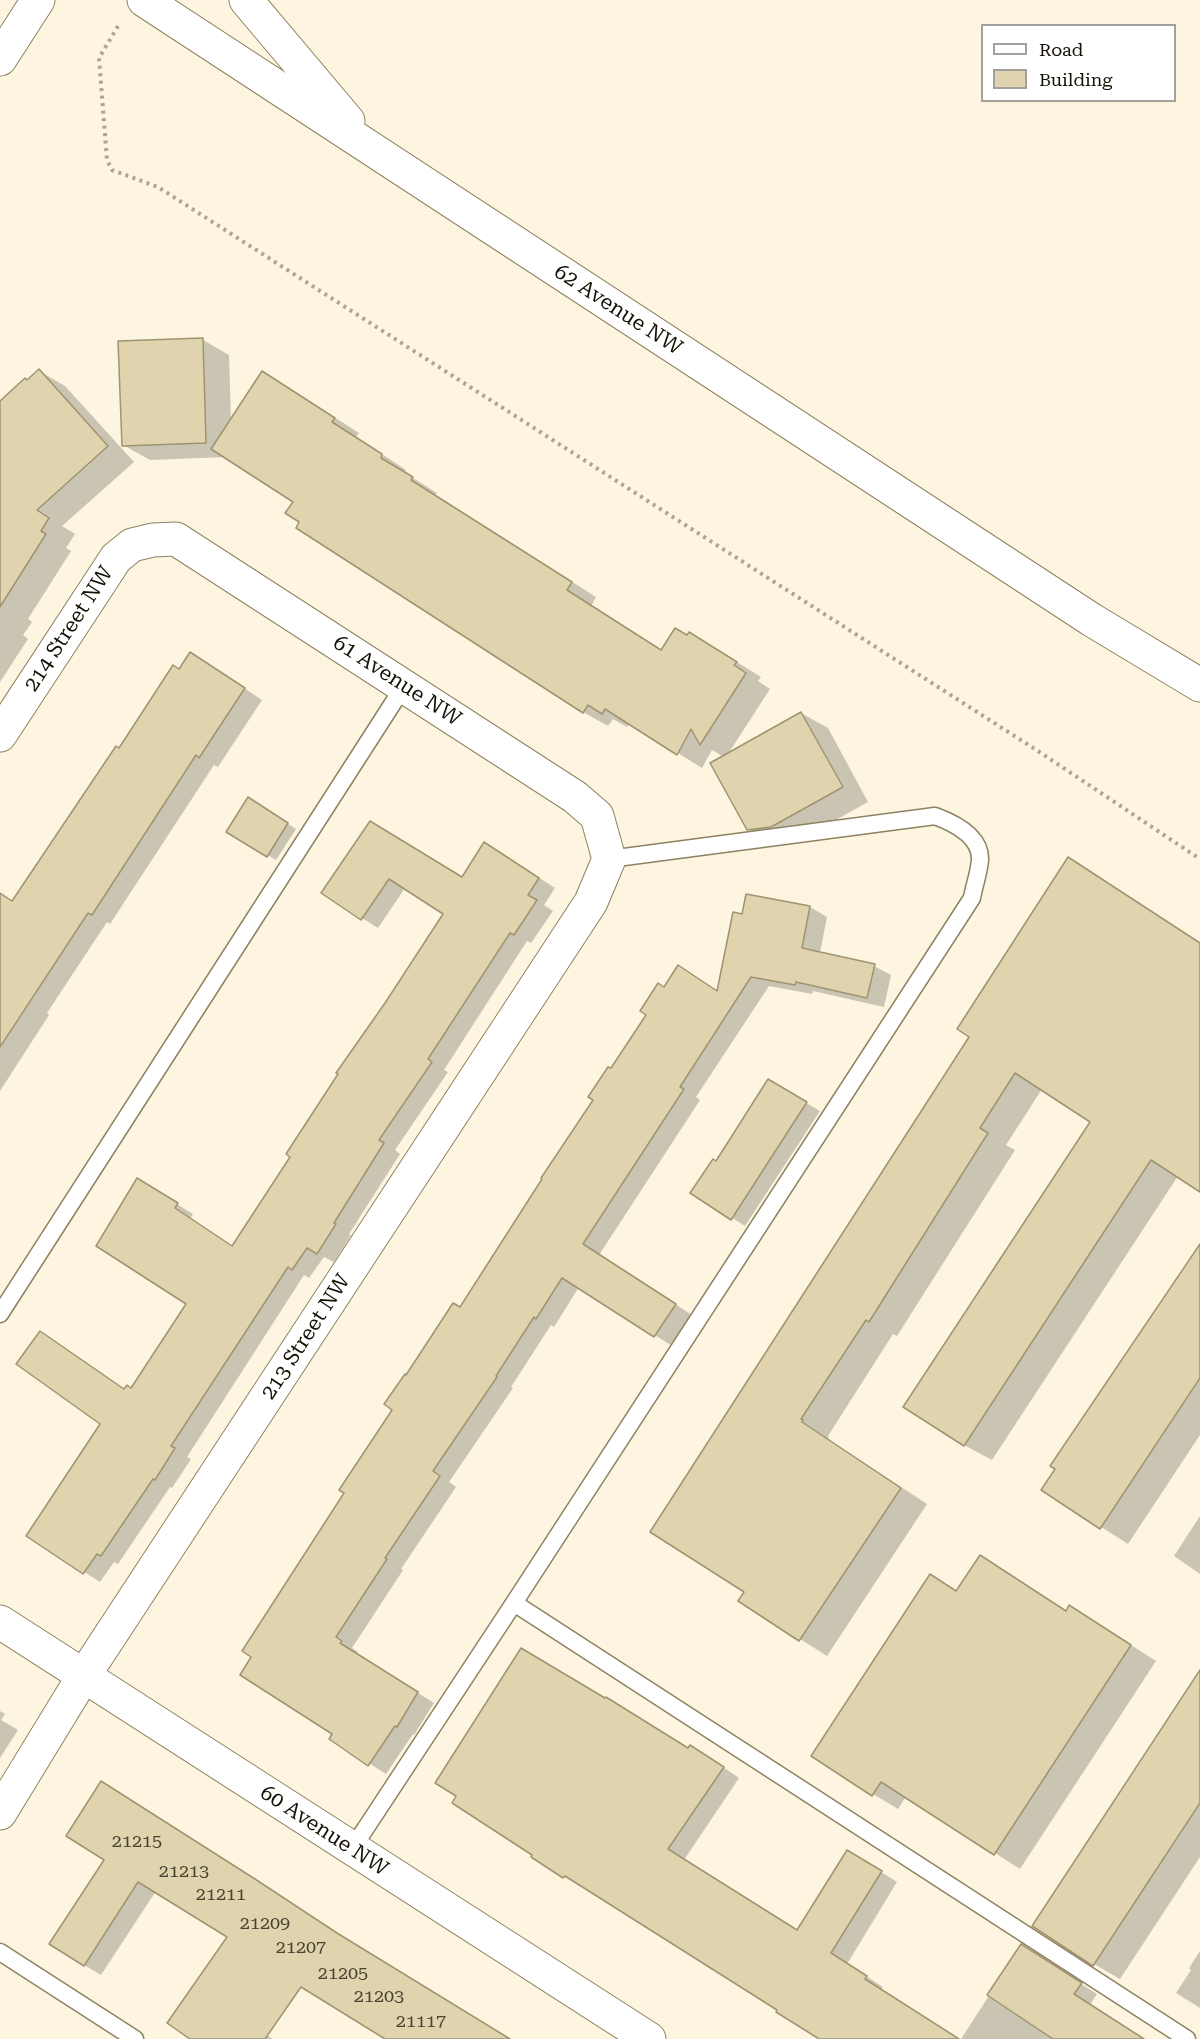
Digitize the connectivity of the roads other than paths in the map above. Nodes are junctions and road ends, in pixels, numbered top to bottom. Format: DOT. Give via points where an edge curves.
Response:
graph roads {
  1 [pos="38,0"];
  2 [pos="144,0"];
  3 [pos="246,0"];
  4 [pos="0,59"];
  5 [pos="373,150"];
  6 [pos="153,540"];
  7 [pos="1092,620"];
  8 [pos="1200,685"];
  9 [pos="404,686"];
  10 [pos="1200,701"];
  11 [pos="0,735"];
  12 [pos="609,859"];
  13 [pos="0,1314"];
  14 [pos="514,1603"];
  15 [pos="0,1622"];
  16 [pos="83,1677"];
  17 [pos="0,1813"];
  18 [pos="352,1849"];
  19 [pos="0,1952"];
  20 [pos="135,2039"];
  21 [pos="649,2039"];
  22 [pos="1187,2039"];
  1 -- 4 [label="street"];
  2 -- 5 [label="street, 62 Avenue NW"];
  3 -- 5 [label="street"];
  5 -- 7 [label="street, 62 Avenue NW"];
  6 -- 9 [label="street, 61 Avenue NW" via="176,539"];
  6 -- 11 [label="street, 214 Street NW" via="132,545 116,558"];
  7 -- 8 [label="street, 62 Avenue NW"];
  7 -- 10 [label="street, 62 Avenue NW"];
  9 -- 12 [label="street, 61 Avenue NW" via="575,797 597,816"];
  9 -- 13 [label="lane"];
  12 -- 14 [label="lane" via="935,816 953,822 973,838 980,858 972,898"];
  12 -- 16 [label="street, 213 Street NW" via="585,912"];
  14 -- 18 [label="lane"];
  14 -- 22 [label="lane"];
  15 -- 16 [label="street, 60 Avenue NW"];
  16 -- 17 [label="street, 213 Street NW"];
  16 -- 18 [label="street, 60 Avenue NW"];
  18 -- 21 [label="street, 60 Avenue NW"];
  19 -- 20 [label="lane"];
}
